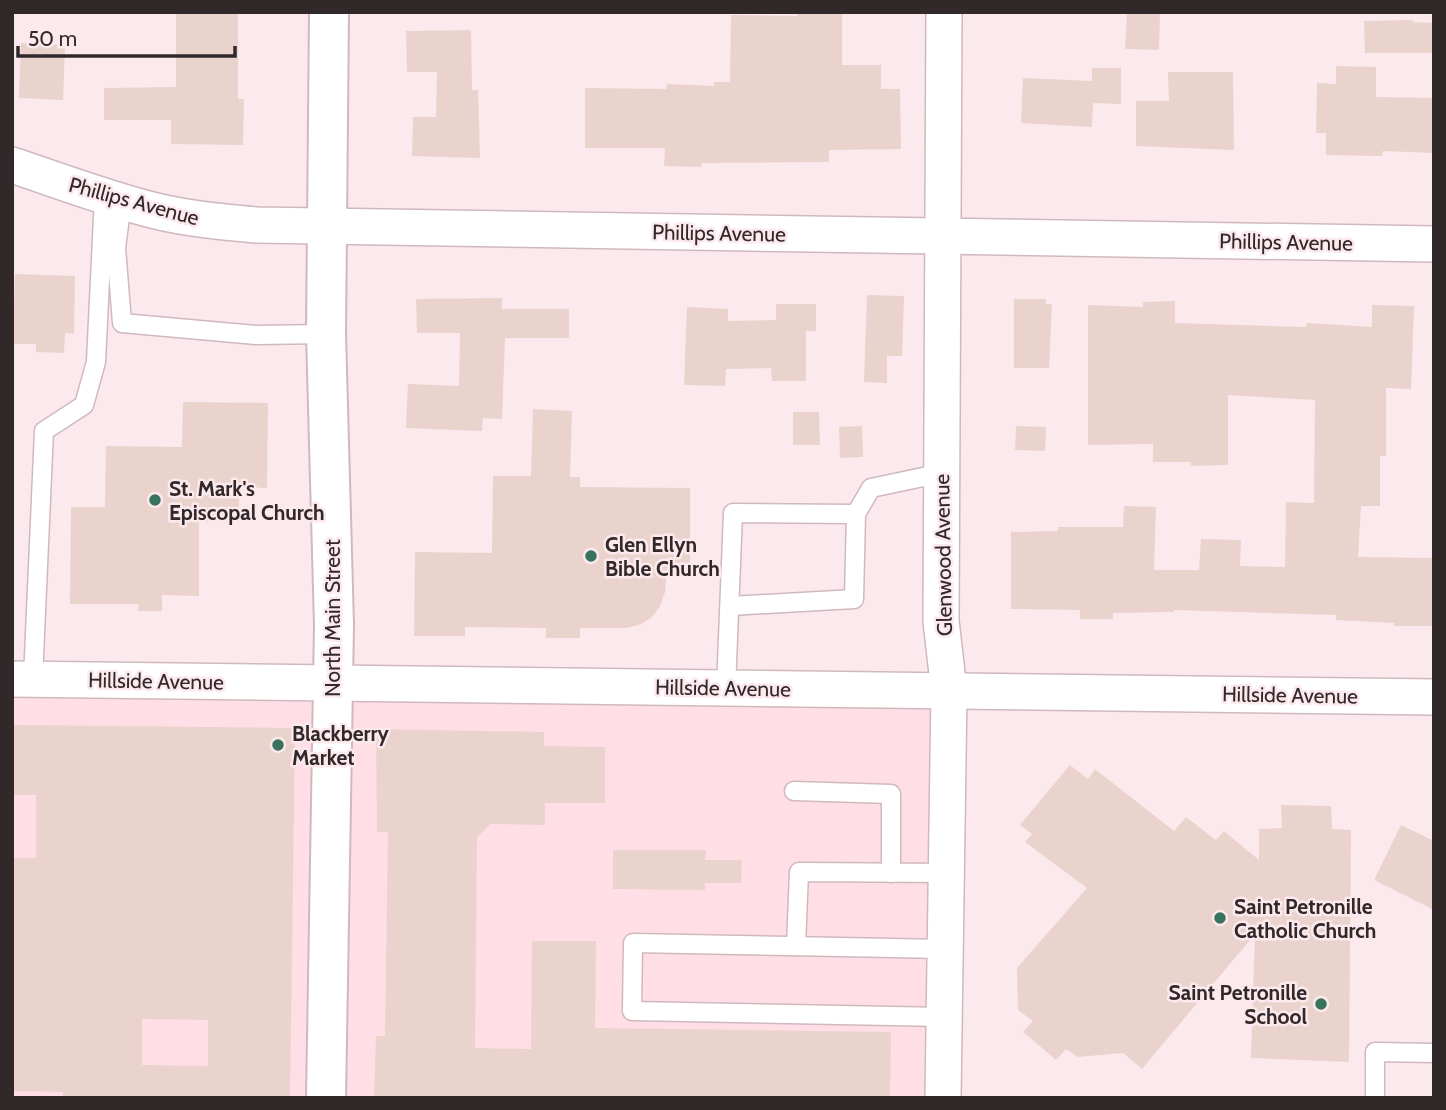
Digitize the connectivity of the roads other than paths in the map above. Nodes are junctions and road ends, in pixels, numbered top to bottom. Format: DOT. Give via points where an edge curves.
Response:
graph roads {
  1 [pos="328,12"];
  2 [pos="944,12"];
  3 [pos="12,165"];
  4 [pos="113,200"];
  5 [pos="327,227"];
  6 [pos="943,237"];
  7 [pos="1434,244"];
  8 [pos="326,334"];
  9 [pos="942,473"];
  10 [pos="856,514"];
  11 [pos="730,606"];
  12 [pos="23,679"];
  13 [pos="332,683"];
  14 [pos="726,688"];
  15 [pos="949,691"];
  16 [pos="1434,697"];
  17 [pos="794,791"];
  18 [pos="891,873"];
  19 [pos="946,873"];
  20 [pos="796,946"];
  21 [pos="945,950"];
  22 [pos="944,1017"];
  23 [pos="1434,1053"];
  24 [pos="326,1098"];
  25 [pos="943,1098"];
  26 [pos="1375,1098"];
  1 -- 5 [label="street, North Main Street"];
  2 -- 6 [label="street, Glenwood Avenue"];
  3 -- 4 [label="street, Phillips Avenue"];
  4 -- 5 [label="street, Phillips Avenue" via="202,220"];
  4 -- 8 [label="lane" via="122,323 256,335"];
  4 -- 12 [label="lane" via="96,362 84,405 44,431"];
  5 -- 6 [label="street, Phillips Avenue"];
  5 -- 8 [label="street, North Main Street"];
  6 -- 7 [label="street, Phillips Avenue"];
  6 -- 9 [label="street, Glenwood Avenue"];
  8 -- 13 [label="street, North Main Street"];
  9 -- 10 [label="lane" via="871,488"];
  9 -- 15 [label="street, Glenwood Avenue" via="941,621"];
  10 -- 11 [label="lane" via="854,600"];
  10 -- 11 [label="lane" via="733,513"];
  11 -- 14 [label="lane"];
  12 -- 13 [label="street, Hillside Avenue"];
  13 -- 14 [label="street, Hillside Avenue"];
  13 -- 24 [label="street, North Main Street"];
  14 -- 15 [label="street, Hillside Avenue"];
  15 -- 16 [label="street, Hillside Avenue"];
  15 -- 19 [label="street, Glenwood Avenue"];
  17 -- 18 [label="lane" via="891,794"];
  18 -- 19 [label="lane"];
  18 -- 20 [label="lane" via="799,872"];
  19 -- 21 [label="street, Glenwood Avenue"];
  20 -- 21 [label="lane"];
  20 -- 22 [label="lane" via="633,943 632,1011"];
  21 -- 22 [label="street, Glenwood Avenue"];
  22 -- 25 [label="street, Glenwood Avenue"];
  23 -- 26 [label="lane" via="1375,1052"];
}
